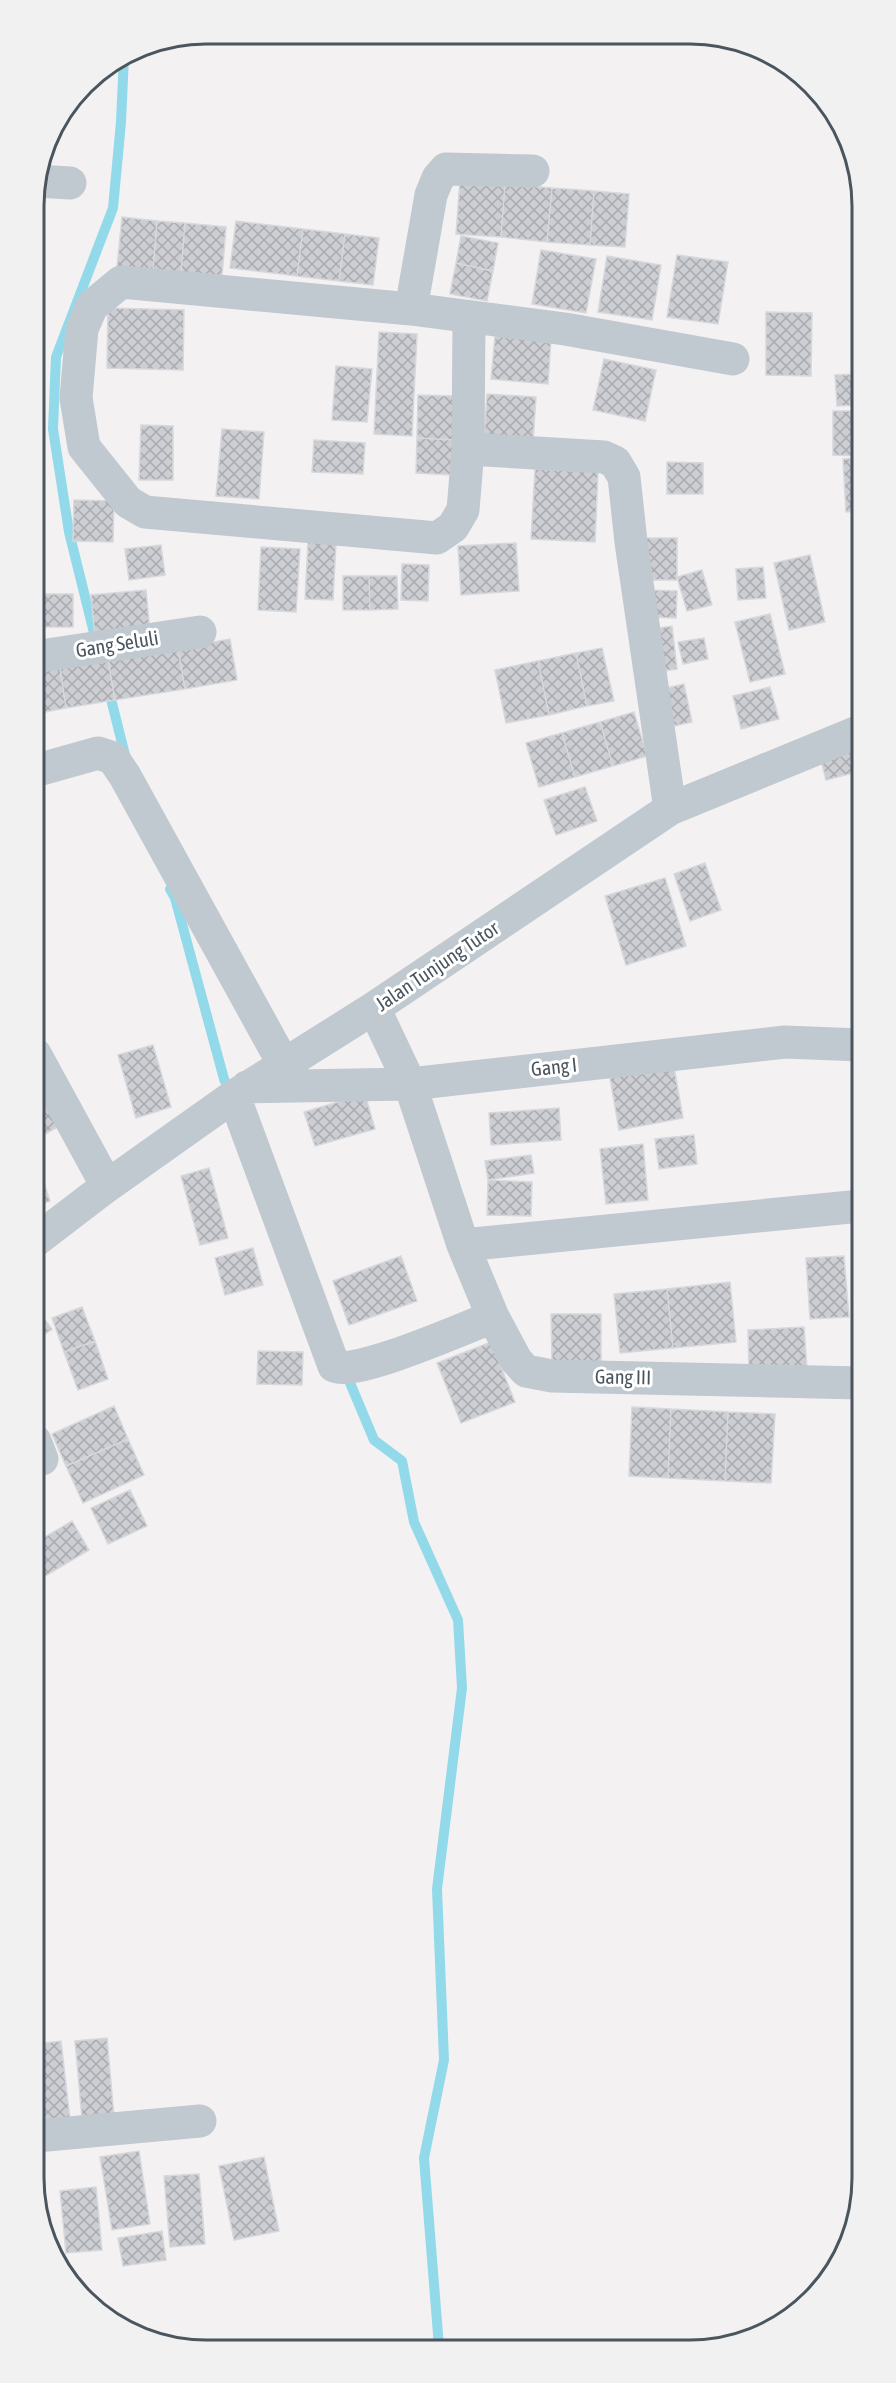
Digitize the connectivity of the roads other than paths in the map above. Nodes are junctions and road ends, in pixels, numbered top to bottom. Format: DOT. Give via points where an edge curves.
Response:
graph roads {
  1 [pos="533,171"];
  2 [pos="46,182"];
  3 [pos="70,183"];
  4 [pos="411,309"];
  5 [pos="469,316"];
  6 [pos="733,359"];
  7 [pos="468,449"];
  8 [pos="200,632"];
  9 [pos="44,655"];
  10 [pos="852,734"];
  11 [pos="44,768"];
  12 [pos="670,809"];
  13 [pos="374,1008"];
  14 [pos="852,1045"];
  15 [pos="283,1063"];
  16 [pos="44,1070"];
  17 [pos="410,1084"];
  18 [pos="240,1091"];
  19 [pos="107,1186"];
  20 [pos="852,1207"];
  21 [pos="44,1233"];
  22 [pos="463,1245"];
  23 [pos="493,1317"];
  24 [pos="852,1383"];
  25 [pos="200,2121"];
  26 [pos="44,2135"];
  1 -- 4 [label="street" via="446,169 438,178 431,195"];
  2 -- 3 [label="street"];
  4 -- 5 [label="street"];
  4 -- 7 [label="street" via="121,282 92,306 82,329 76,398 84,447 128,502 145,512 436,538 453,527 463,510"];
  5 -- 6 [label="street"];
  5 -- 7 [label="street"];
  7 -- 12 [label="street" via="604,457 615,462 624,477"];
  8 -- 9 [label="street, Gang Seluli"];
  10 -- 12 [label="street, Jalan Tunjung Tutor"];
  11 -- 15 [label="street" via="98,753 113,759"];
  12 -- 13 [label="street, Jalan Tunjung Tutor"];
  13 -- 15 [label="street, Jalan Tunjung Tutor"];
  13 -- 17 [label="street, Gang III"];
  14 -- 17 [label="street, Gang I" via="785,1042"];
  15 -- 18 [label="street, Jalan Tunjung Tutor"];
  16 -- 19 [label="street"];
  17 -- 18 [label="street, Gang I"];
  17 -- 22 [label="street, Gang III"];
  18 -- 19 [label="street, Jalan Tunjung Tutor"];
  18 -- 23 [label="street" via="334,1366 341,1370 365,1366"];
  19 -- 21 [label="street, Jalan Tunjung Tutor"];
  20 -- 22 [label="street"];
  22 -- 23 [label="street, Gang III"];
  23 -- 24 [label="street, Gang III" via="526,1371 552,1376"];
  25 -- 26 [label="street"];
}
